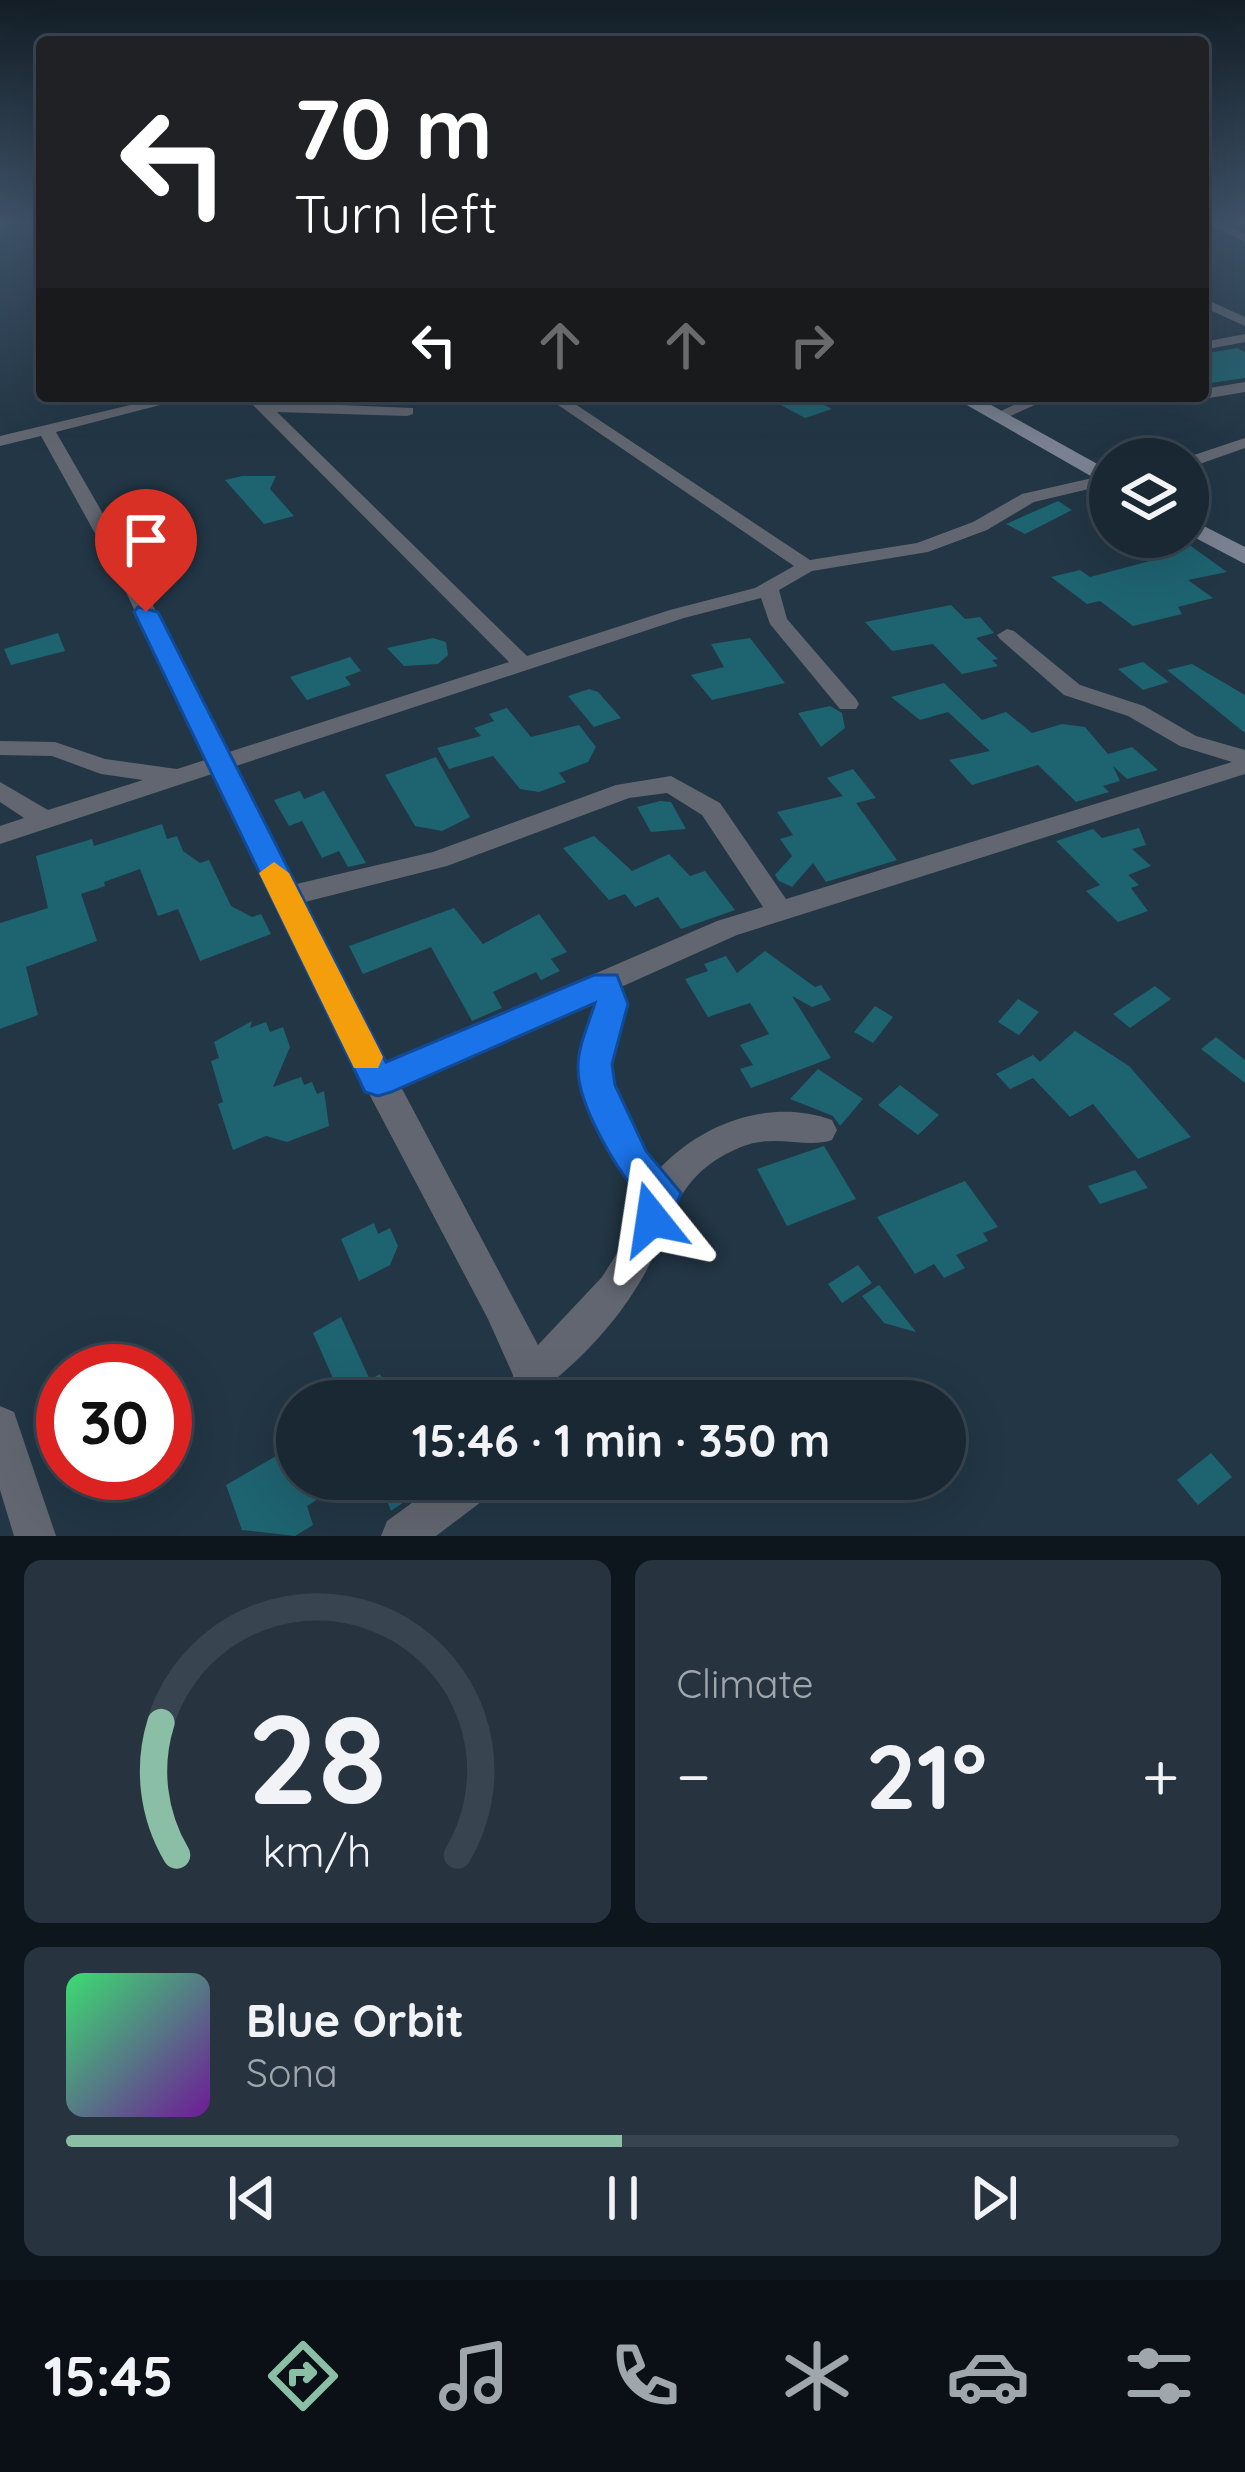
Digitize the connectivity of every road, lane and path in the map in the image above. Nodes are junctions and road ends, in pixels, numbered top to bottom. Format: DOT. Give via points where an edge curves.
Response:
graph roads {
  1 [pos="1209,305"];
  2 [pos="1245,307"];
  3 [pos="1222,310"];
  4 [pos="1245,322"];
  5 [pos="1240,342"];
  6 [pos="1209,345"];
  7 [pos="1245,387"];
  8 [pos="1209,393"];
  9 [pos="162,402"];
  10 [pos="257,402"];
  11 [pos="563,402"];
  12 [pos="973,402"];
  13 [pos="1031,402"];
  14 [pos="407,411"];
  15 [pos="1000,415"];
  16 [pos="46,430"];
  17 [pos="0,441"];
  18 [pos="1245,443"];
  19 [pos="1209,455"];
  20 [pos="1089,467"];
  21 [pos="1089,482"];
  22 [pos="1209,537"];
  23 [pos="1245,557"];
  24 [pos="807,566"];
  25 [pos="769,589"];
  26 [pos="1007,635"];
  27 [pos="523,664"];
  28 [pos="848,704"];
  29 [pos="0,748"];
  30 [pos="1245,762"];
  31 [pos="223,767"];
  32 [pos="185,778"];
  33 [pos="0,790"];
  34 [pos="43,819"];
  35 [pos="0,835"];
  36 [pos="284,897"];
  37 [pos="779,910"];
  38 [pos="606,984"];
  39 [pos="378,1081"];
  40 [pos="821,1130"];
  41 [pos="662,1193"];
  42 [pos="528,1380"];
  43 [pos="538,1380"];
  44 [pos="0,1426"];
  45 [pos="451,1500"];
  46 [pos="35,1536"];
  47 [pos="402,1536"];
  1 -- 3 [label="street"];
  2 -- 3 [label="street"];
  3 -- 4 [label="street"];
  5 -- 6 [label="street"];
  7 -- 8 [label="street"];
  9 -- 16 [label="street"];
  10 -- 14 [label="street"];
  10 -- 27 [label="street"];
  11 -- 24 [label="street"];
  12 -- 15 [label="street"];
  13 -- 15 [label="street"];
  15 -- 20 [label="street"];
  16 -- 17 [label="street"];
  16 -- 31 [label="street"];
  18 -- 19 [label="street"];
  21 -- 24 [label="street" via="1028,498 921,548"];
  22 -- 23 [label="street"];
  24 -- 25 [label="street"];
  25 -- 27 [label="street"];
  25 -- 28 [label="street" via="777,620"];
  26 -- 30 [label="street" via="1072,690"];
  27 -- 31 [label="street"];
  29 -- 32 [label="street" via="55,749 101,766"];
  30 -- 37 [label="street"];
  31 -- 32 [label="street"];
  31 -- 36 [label="street"];
  32 -- 34 [label="street"];
  33 -- 34 [label="street"];
  34 -- 35 [label="street"];
  36 -- 37 [label="street" via="438,860 625,791 670,784 710,809"];
  36 -- 39 [label="street"];
  37 -- 38 [label="street"];
  38 -- 39 [label="street"];
  38 -- 41 [label="street" via="611,1004 597,1085 633,1162"];
  39 -- 42 [label="street" via="501,1306"];
  40 -- 41 [label="street" via="794,1121 746,1129 703,1154"];
  41 -- 43 [label="street" via="636,1256"];
  44 -- 46 [label="street"];
  45 -- 47 [label="street"];
}
